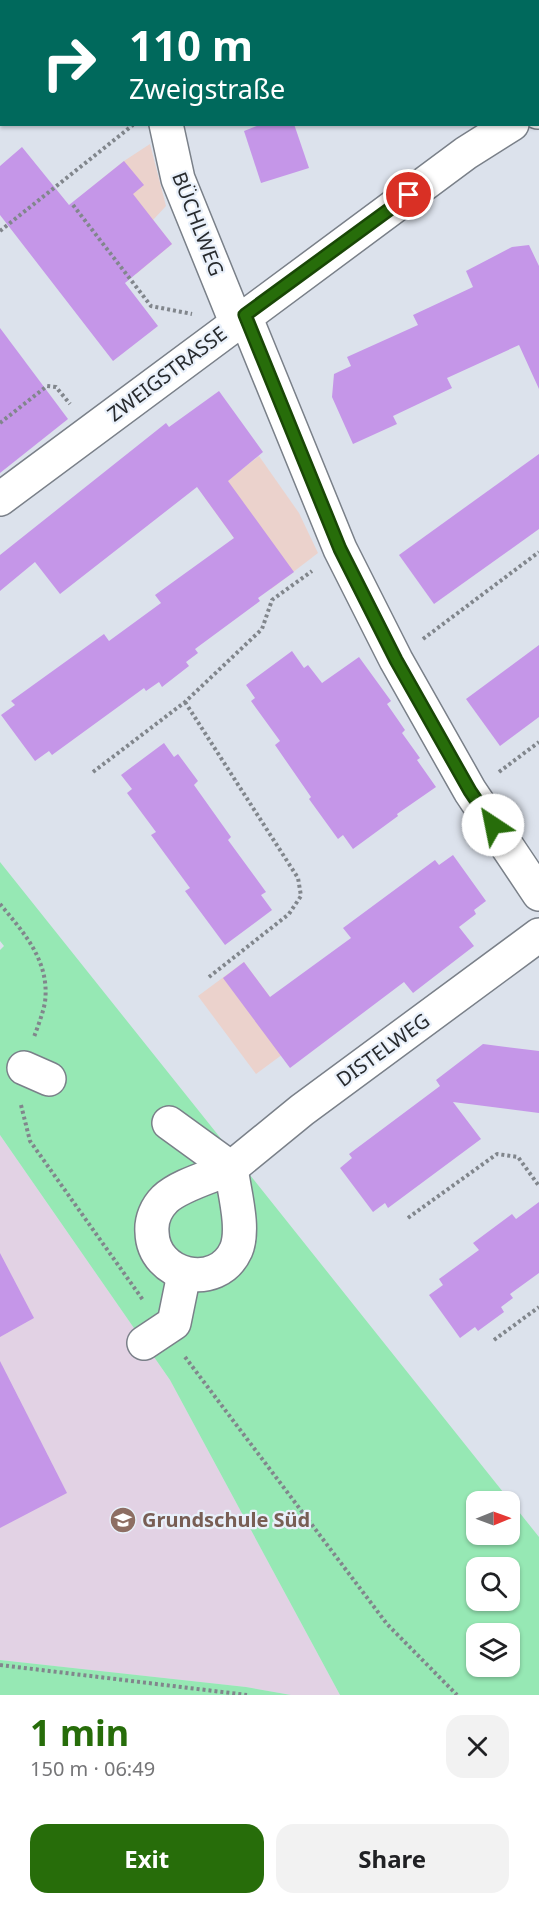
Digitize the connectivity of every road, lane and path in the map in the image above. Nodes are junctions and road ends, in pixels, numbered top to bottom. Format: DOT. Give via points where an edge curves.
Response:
graph roads {
  1 [pos="131,126"];
  2 [pos="166,126"];
  3 [pos="509,126"];
  4 [pos="73,205"];
  5 [pos="0,231"];
  6 [pos="237,315"];
  7 [pos="0,423"];
  8 [pos="91,430"];
  9 [pos="0,499"];
  10 [pos="539,552"];
  11 [pos="312,570"];
  12 [pos="396,660"];
  13 [pos="185,702"];
  14 [pos="539,742"];
  15 [pos="93,772"];
  16 [pos="470,791"];
  17 [pos="539,894"];
  18 [pos="539,935"];
  19 [pos="209,977"];
  20 [pos="169,1123"];
  21 [pos="231,1168"];
  22 [pos="539,1186"];
  23 [pos="408,1218"];
  24 [pos="184,1274"];
  25 [pos="539,1307"];
  26 [pos="494,1340"];
  27 [pos="144,1343"];
  28 [pos="0,1665"];
  29 [pos="247,1695"];
  1 -- 5 [label="path"];
  2 -- 6 [label="street, BÜCHLWEG" via="178,179"];
  3 -- 6 [label="street, ZWEIGSTRASSE"];
  4 -- 6 [label="path" via="151,306 206,316"];
  6 -- 8 [label="street, ZWEIGSTRASSE"];
  6 -- 12 [label="street, BÜCHLWEG" via="340,549"];
  7 -- 8 [label="path" via="47,386 56,387"];
  8 -- 9 [label="street, ZWEIGSTRASSE"];
  10 -- 12 [label="path"];
  11 -- 13 [label="path" via="272,600 262,629"];
  12 -- 16 [label="street, BÜCHLWEG"];
  13 -- 15 [label="path"];
  13 -- 19 [label="path" via="298,878 301,896 289,914"];
  14 -- 16 [label="path"];
  16 -- 17 [label="street, BÜCHLWEG"];
  18 -- 21 [label="street, DISTELWEG" via="302,1110"];
  20 -- 21 [label="street"];
  21 -- 24 [label="street" via="239,1228 236,1250 214,1271"];
  21 -- 24 [label="street, DISTELWEG" via="175,1192 155,1213 155,1250 164,1263"];
  22 -- 23 [label="path" via="518,1156 497,1154"];
  24 -- 27 [label="street" via="174,1323"];
  25 -- 26 [label="path"];
  28 -- 29 [label="path"];
}
